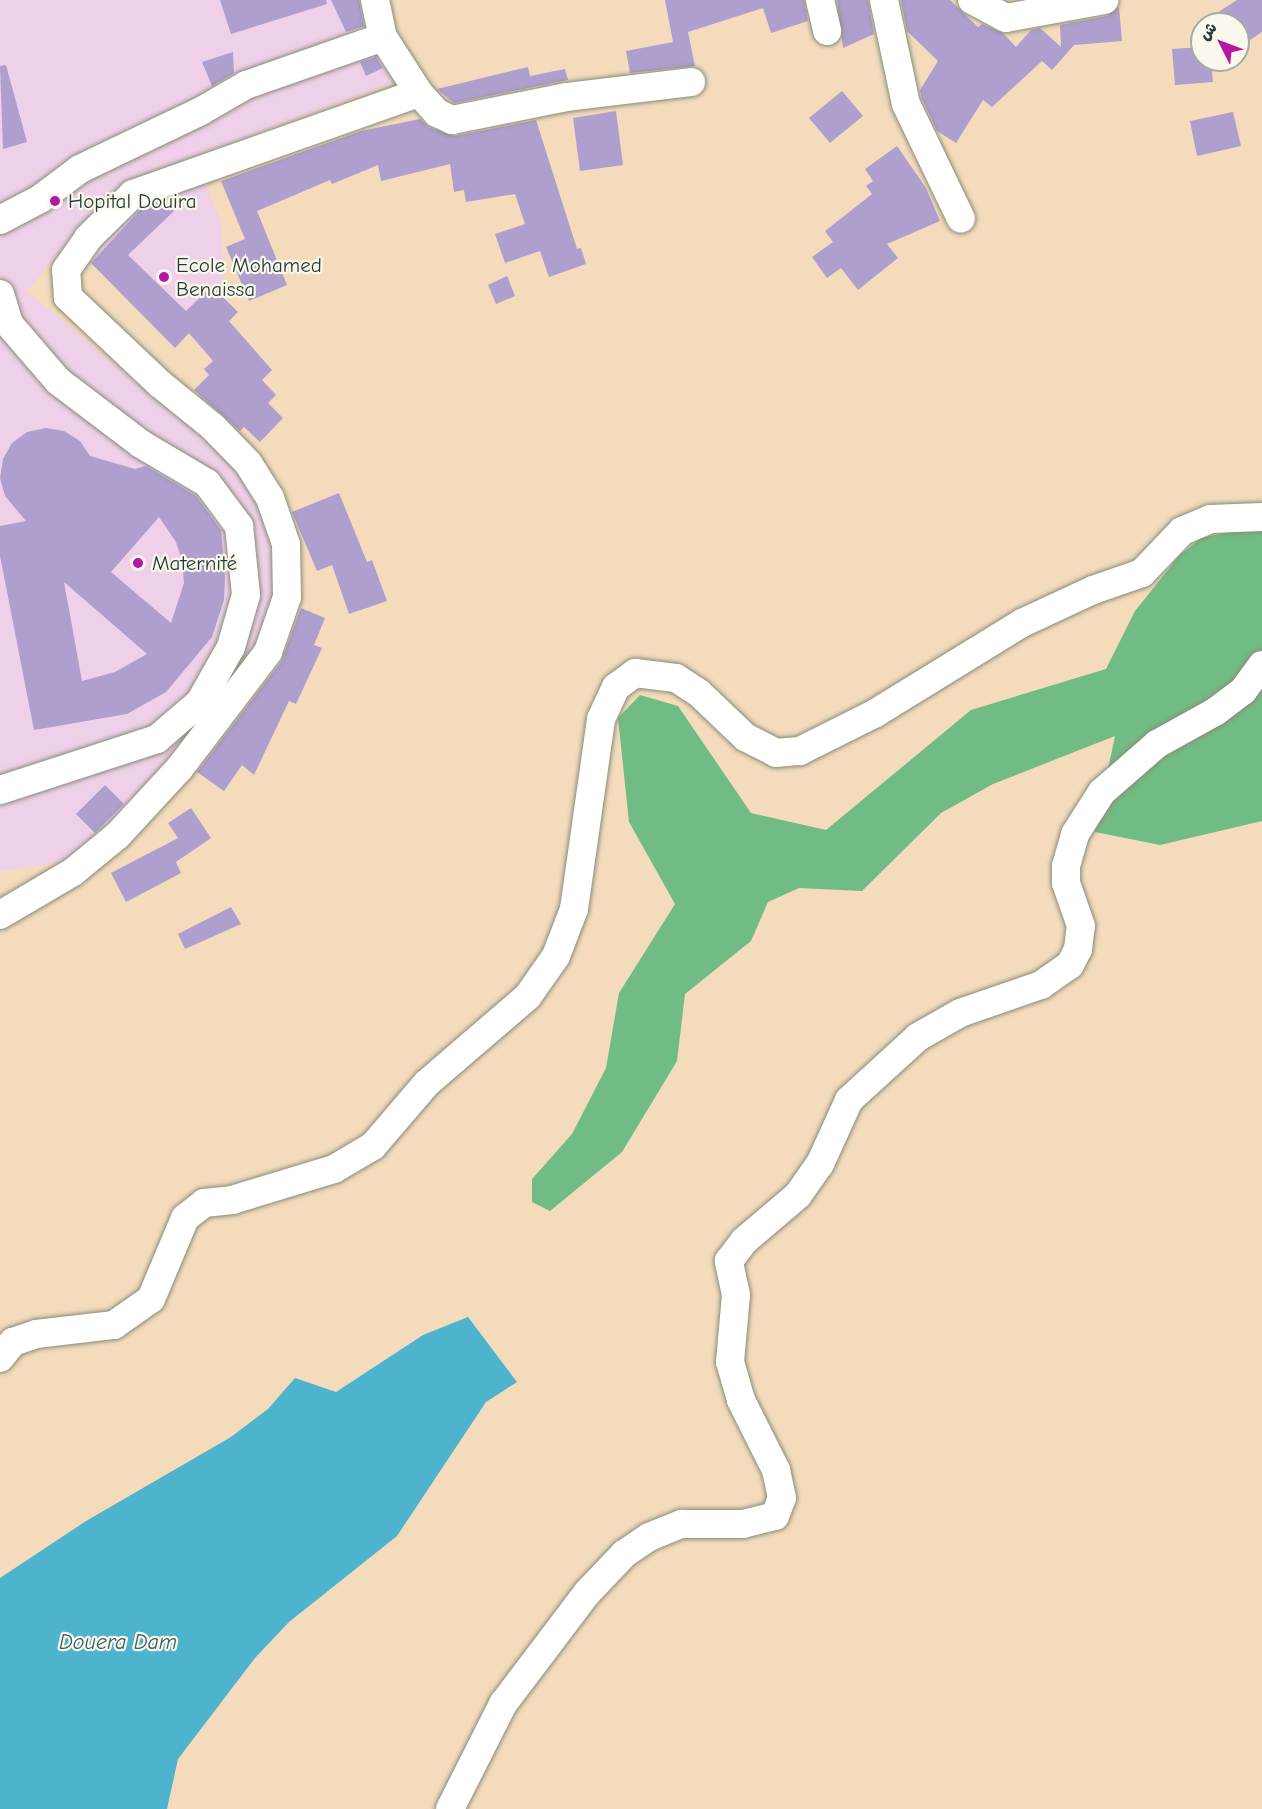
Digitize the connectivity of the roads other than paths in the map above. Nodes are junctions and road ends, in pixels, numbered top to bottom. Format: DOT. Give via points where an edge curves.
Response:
graph roads {
  1 [pos="375,0"];
  2 [pos="820,0"];
  3 [pos="884,0"];
  4 [pos="972,0"];
  5 [pos="1104,0"];
  6 [pos="827,31"];
  7 [pos="383,37"];
  8 [pos="691,82"];
  9 [pos="419,93"];
  10 [pos="961,219"];
  11 [pos="0,220"];
  12 [pos="0,294"];
  13 [pos="1262,518"];
  14 [pos="1262,665"];
  15 [pos="0,790"];
  16 [pos="0,915"];
  17 [pos="0,1358"];
  18 [pos="450,1809"];
  1 -- 7 [label="street"];
  2 -- 6 [label="street"];
  3 -- 10 [label="street" via="906,104"];
  4 -- 5 [label="street" via="1006,18"];
  7 -- 9 [label="street"];
  7 -- 11 [label="street" via="246,85 81,169 40,199"];
  8 -- 9 [label="street" via="567,96 452,120 437,113"];
  9 -- 16 [label="street" via="134,194 88,237 66,270 69,297 159,384 213,427 248,464 270,498 286,544 287,597 268,652 179,769 118,835 73,872"];
  12 -- 15 [label="street" via="9,324 58,381 141,444 207,483 239,526 246,595 231,647 200,702 157,739"];
  13 -- 17 [label="street" via="1210,519 1182,531 1142,573 1093,590 1022,624 874,714 800,751 776,753 745,737 699,693 676,678 635,673 616,687 601,720 574,909 556,956 528,996 427,1083 373,1146 334,1169 232,1200 204,1203 185,1218 151,1299 114,1325 36,1334 13,1342"];
  14 -- 18 [label="street" via="1243,691 1215,712 1157,744 1102,792 1075,834 1065,866 1066,883 1081,926 1078,949 1070,965 1041,985 960,1013 918,1037 849,1100 820,1164 798,1195 744,1241 729,1261 736,1295 730,1362 741,1400 776,1470 782,1498 775,1516 743,1524 682,1524 649,1536 624,1554 587,1593 503,1704"];
}
